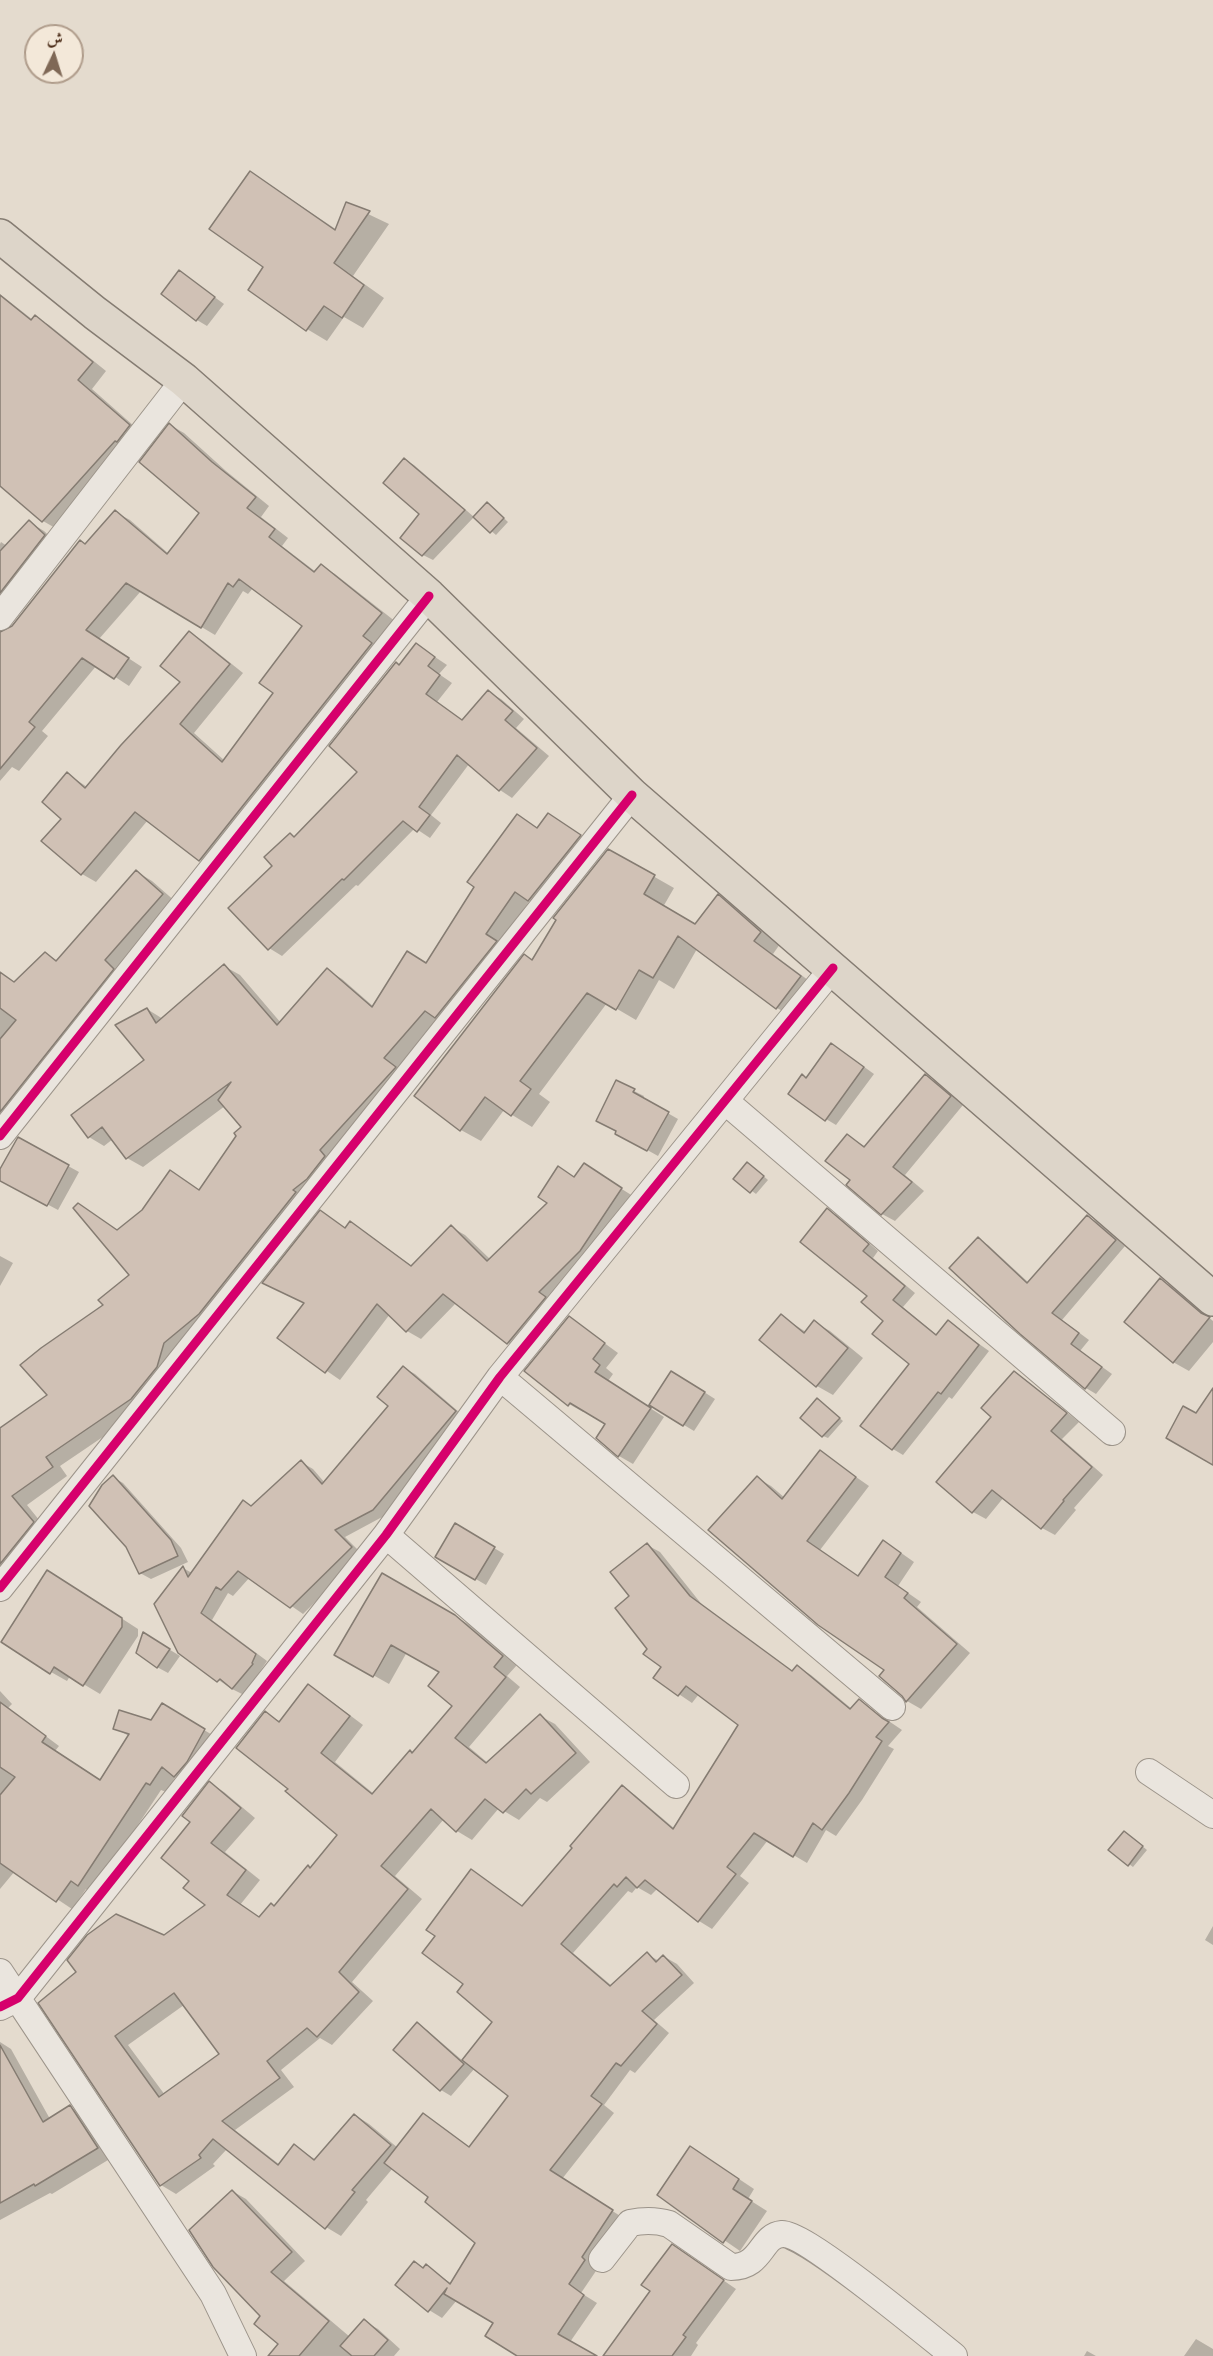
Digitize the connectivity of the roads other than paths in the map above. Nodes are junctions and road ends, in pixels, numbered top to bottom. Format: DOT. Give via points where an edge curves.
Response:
graph roads {
  1 [pos="0,236"];
  2 [pos="184,380"];
  3 [pos="429,596"];
  4 [pos="0,617"];
  5 [pos="632,795"];
  6 [pos="833,968"];
  7 [pos="725,1101"];
  8 [pos="0,1136"];
  9 [pos="1213,1299"];
  10 [pos="500,1377"];
  11 [pos="1112,1432"];
  12 [pos="386,1535"];
  13 [pos="0,1588"];
  14 [pos="892,1707"];
  15 [pos="1149,1772"];
  16 [pos="676,1785"];
  17 [pos="1213,1815"];
  18 [pos="0,1972"];
  19 [pos="9,2002"];
  20 [pos="602,2259"];
  21 [pos="243,2356"];
  22 [pos="954,2356"];
  1 -- 2 [label="main road"];
  2 -- 3 [label="main road"];
  2 -- 4 [label="street"];
  3 -- 5 [label="main road"];
  3 -- 8 [label="street"];
  5 -- 6 [label="main road"];
  5 -- 13 [label="street"];
  6 -- 7 [label="street"];
  6 -- 9 [label="main road"];
  7 -- 10 [label="street"];
  7 -- 11 [label="street"];
  10 -- 12 [label="street"];
  10 -- 14 [label="street"];
  12 -- 16 [label="street"];
  12 -- 19 [label="street"];
  15 -- 17 [label="street"];
  18 -- 19 [label="street"];
  19 -- 21 [label="street" via="213,2294"];
  20 -- 22 [label="street" via="630,2223 642,2221 669,2224 731,2267 750,2263 771,2239 782,2234 793,2236 829,2258"];
}
